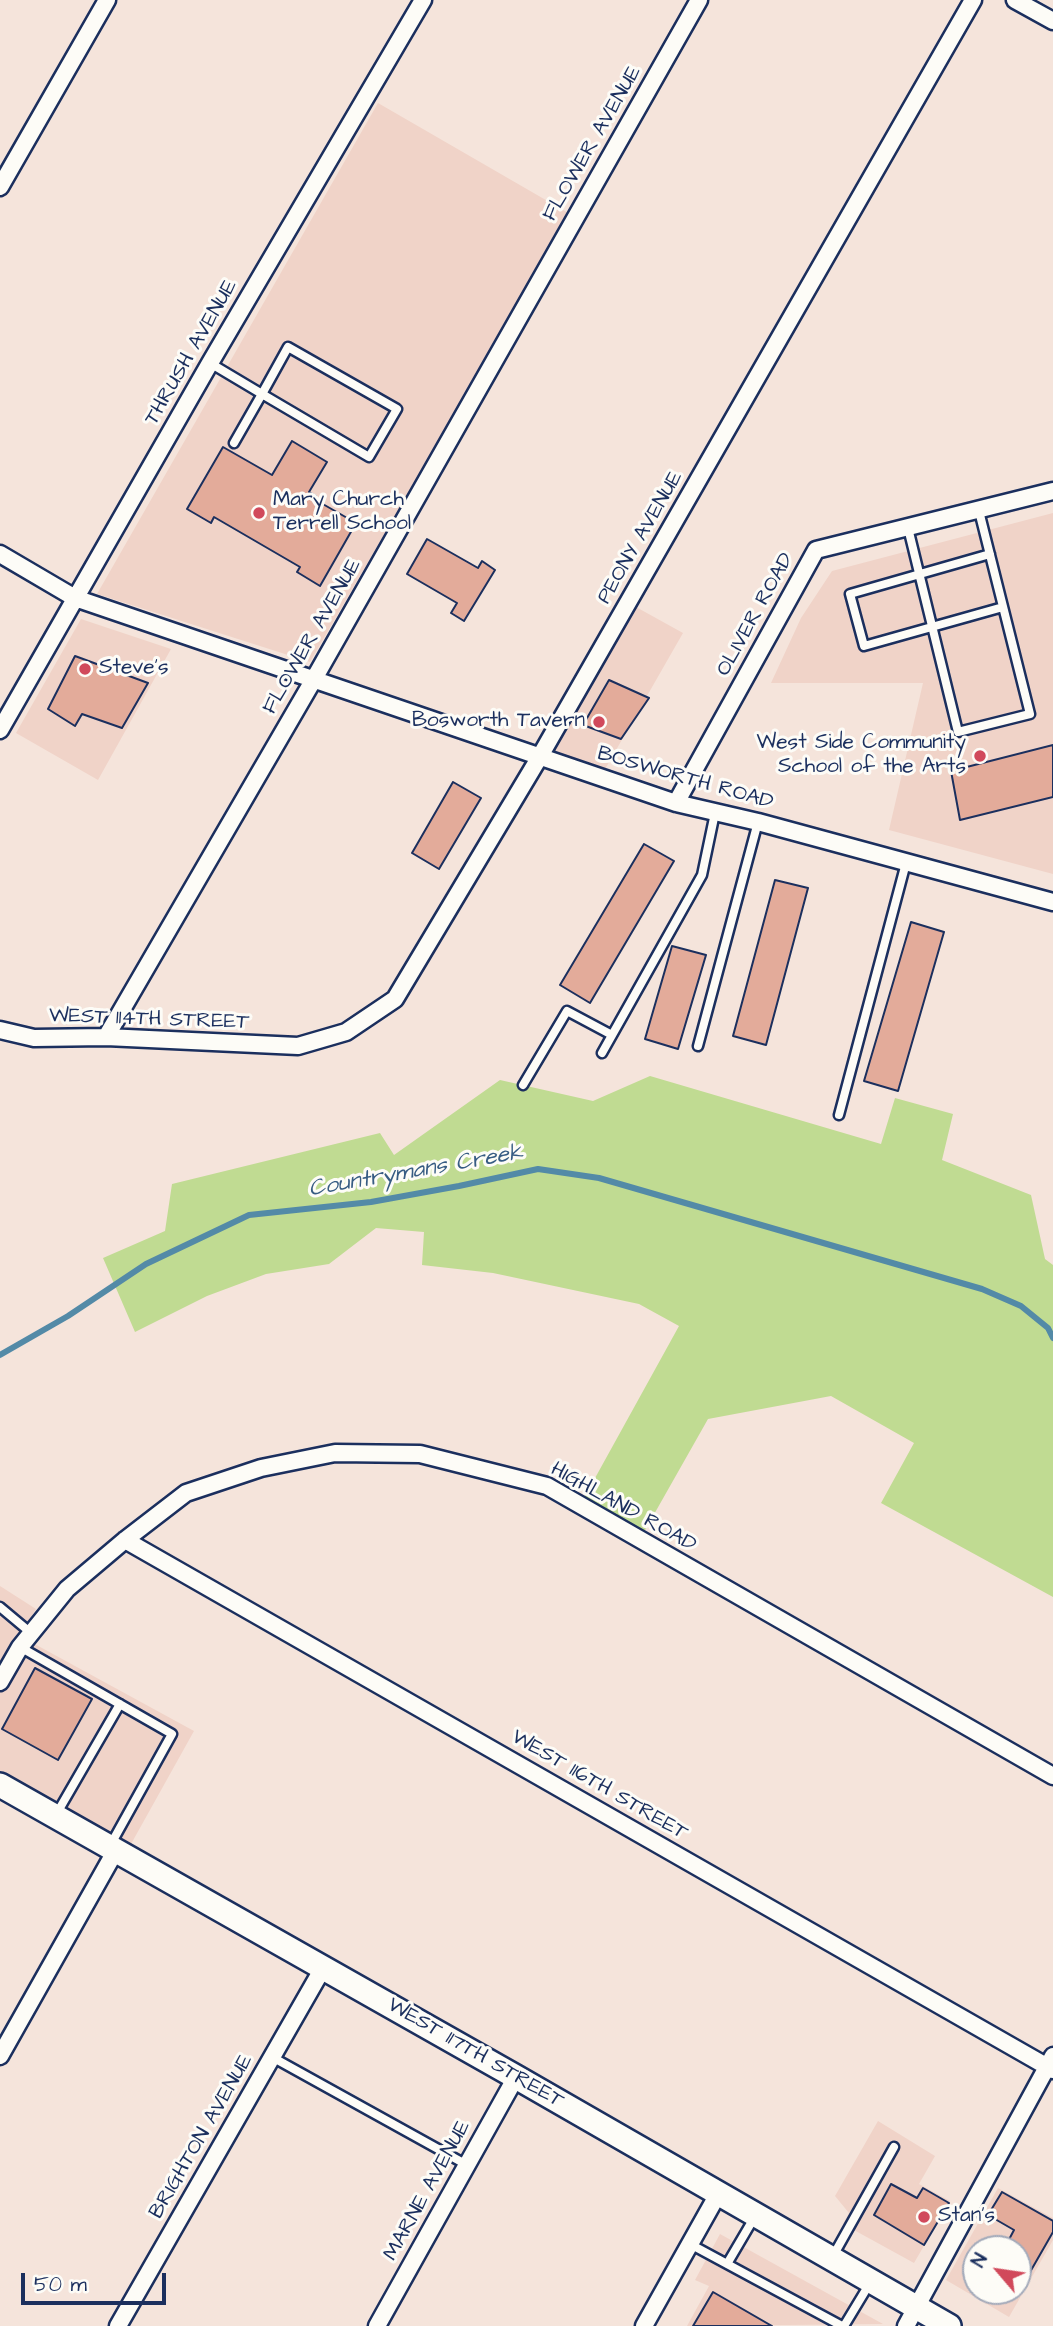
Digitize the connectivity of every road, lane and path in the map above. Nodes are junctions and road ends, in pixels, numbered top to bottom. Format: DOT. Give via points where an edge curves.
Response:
graph roads {
  1 [pos="107,0"];
  2 [pos="423,0"];
  3 [pos="699,0"];
  4 [pos="973,0"];
  5 [pos="1015,0"];
  6 [pos="1053,21"];
  7 [pos="0,187"];
  8 [pos="210,363"];
  9 [pos="262,394"];
  10 [pos="234,443"];
  11 [pos="1053,491"];
  12 [pos="979,511"];
  13 [pos="908,528"];
  14 [pos="0,554"];
  15 [pos="990,554"];
  16 [pos="919,574"];
  17 [pos="75,598"];
  18 [pos="1003,607"];
  19 [pos="932,627"];
  20 [pos="314,679"];
  21 [pos="0,730"];
  22 [pos="539,758"];
  23 [pos="676,803"];
  24 [pos="715,813"];
  25 [pos="758,822"];
  26 [pos="906,863"];
  27 [pos="1053,902"];
  28 [pos="0,1030"];
  29 [pos="612,1035"];
  30 [pos="106,1037"];
  31 [pos="298,1046"];
  32 [pos="698,1046"];
  33 [pos="602,1053"];
  34 [pos="523,1085"];
  35 [pos="839,1115"];
  36 [pos="125,1540"];
  37 [pos="0,1607"];
  38 [pos="31,1633"];
  39 [pos="20,1647"];
  40 [pos="0,1682"];
  41 [pos="120,1704"];
  42 [pos="1053,1776"];
  43 [pos="0,1785"];
  44 [pos="56,1816"];
  45 [pos="113,1848"];
  46 [pos="323,1968"];
  47 [pos="0,2056"];
  48 [pos="272,2057"];
  49 [pos="1051,2064"];
  50 [pos="516,2077"];
  51 [pos="894,2147"];
  52 [pos="467,2165"];
  53 [pos="718,2194"];
  54 [pos="756,2216"];
  55 [pos="690,2244"];
  56 [pos="832,2259"];
  57 [pos="727,2263"];
  58 [pos="871,2282"];
  59 [pos="911,2317"];
  60 [pos="118,2326"];
  61 [pos="377,2326"];
  62 [pos="644,2326"];
  63 [pos="843,2326"];
  64 [pos="949,2326"];
  1 -- 7 [label="street"];
  2 -- 8 [label="street, THRUSH AVENUE"];
  3 -- 20 [label="street, FLOWER AVENUE"];
  4 -- 22 [label="street, PEONY AVENUE"];
  5 -- 6 [label="street"];
  8 -- 9 [label="lane"];
  8 -- 17 [label="street, THRUSH AVENUE"];
  9 -- 9 [label="lane" via="369,457 397,409 288,347"];
  9 -- 10 [label="lane"];
  11 -- 12 [label="street, OLIVER ROAD"];
  12 -- 13 [label="street, OLIVER ROAD"];
  12 -- 15 [label="lane"];
  13 -- 16 [label="lane"];
  13 -- 23 [label="street, OLIVER ROAD" via="816,550"];
  14 -- 17 [label="street, BOSWORTH ROAD"];
  15 -- 16 [label="lane"];
  15 -- 18 [label="lane"];
  16 -- 19 [label="lane"];
  16 -- 19 [label="lane" via="850,594 864,646"];
  17 -- 20 [label="street, BOSWORTH ROAD"];
  17 -- 21 [label="street, THRUSH AVENUE"];
  18 -- 19 [label="lane"];
  18 -- 19 [label="lane" via="1030,714 958,732"];
  20 -- 22 [label="street, BOSWORTH ROAD"];
  20 -- 30 [label="street, FLOWER AVENUE"];
  22 -- 23 [label="street, BOSWORTH ROAD"];
  22 -- 31 [label="street, PEONY AVENUE" via="395,999 346,1032"];
  23 -- 24 [label="street, BOSWORTH ROAD"];
  24 -- 25 [label="street, BOSWORTH ROAD"];
  24 -- 29 [label="lane" via="702,875"];
  25 -- 26 [label="street, BOSWORTH ROAD"];
  25 -- 32 [label="lane"];
  26 -- 27 [label="street, BOSWORTH ROAD"];
  26 -- 35 [label="lane"];
  28 -- 30 [label="street, WEST 114TH STREET" via="34,1038"];
  29 -- 33 [label="lane"];
  29 -- 34 [label="lane" via="568,1011"];
  30 -- 31 [label="street, WEST 114TH STREET"];
  36 -- 38 [label="street, HIGHLAND ROAD" via="67,1589"];
  36 -- 42 [label="street, HIGHLAND ROAD" via="186,1493 261,1468 335,1453 420,1454 547,1486"];
  36 -- 49 [label="street, WEST 116TH STREET"];
  37 -- 38 [label="lane"];
  38 -- 39 [label="street, HIGHLAND ROAD"];
  39 -- 40 [label="street, HIGHLAND ROAD"];
  39 -- 41 [label="lane"];
  41 -- 44 [label="lane"];
  41 -- 45 [label="lane" via="172,1734"];
  43 -- 44 [label="main road, WEST 117TH STREET"];
  44 -- 45 [label="main road, WEST 117TH STREET"];
  45 -- 46 [label="main road, WEST 117TH STREET"];
  45 -- 47 [label="street"];
  46 -- 48 [label="street, BRIGHTON AVENUE"];
  46 -- 50 [label="main road, WEST 117TH STREET"];
  48 -- 52 [label="lane"];
  48 -- 60 [label="street, BRIGHTON AVENUE"];
  49 -- 59 [label="street"];
  50 -- 52 [label="street, MARNE AVENUE"];
  50 -- 53 [label="main road, WEST 117TH STREET"];
  51 -- 56 [label="lane"];
  52 -- 61 [label="street, MARNE AVENUE"];
  53 -- 54 [label="main road, WEST 117TH STREET"];
  53 -- 55 [label="street"];
  54 -- 56 [label="main road, WEST 117TH STREET"];
  54 -- 57 [label="lane"];
  55 -- 57 [label="lane"];
  55 -- 62 [label="street"];
  56 -- 58 [label="main road, WEST 117TH STREET"];
  57 -- 63 [label="lane"];
  58 -- 59 [label="main road, WEST 117TH STREET"];
  58 -- 63 [label="lane"];
  59 -- 64 [label="main road, WEST 117TH STREET"];
}
